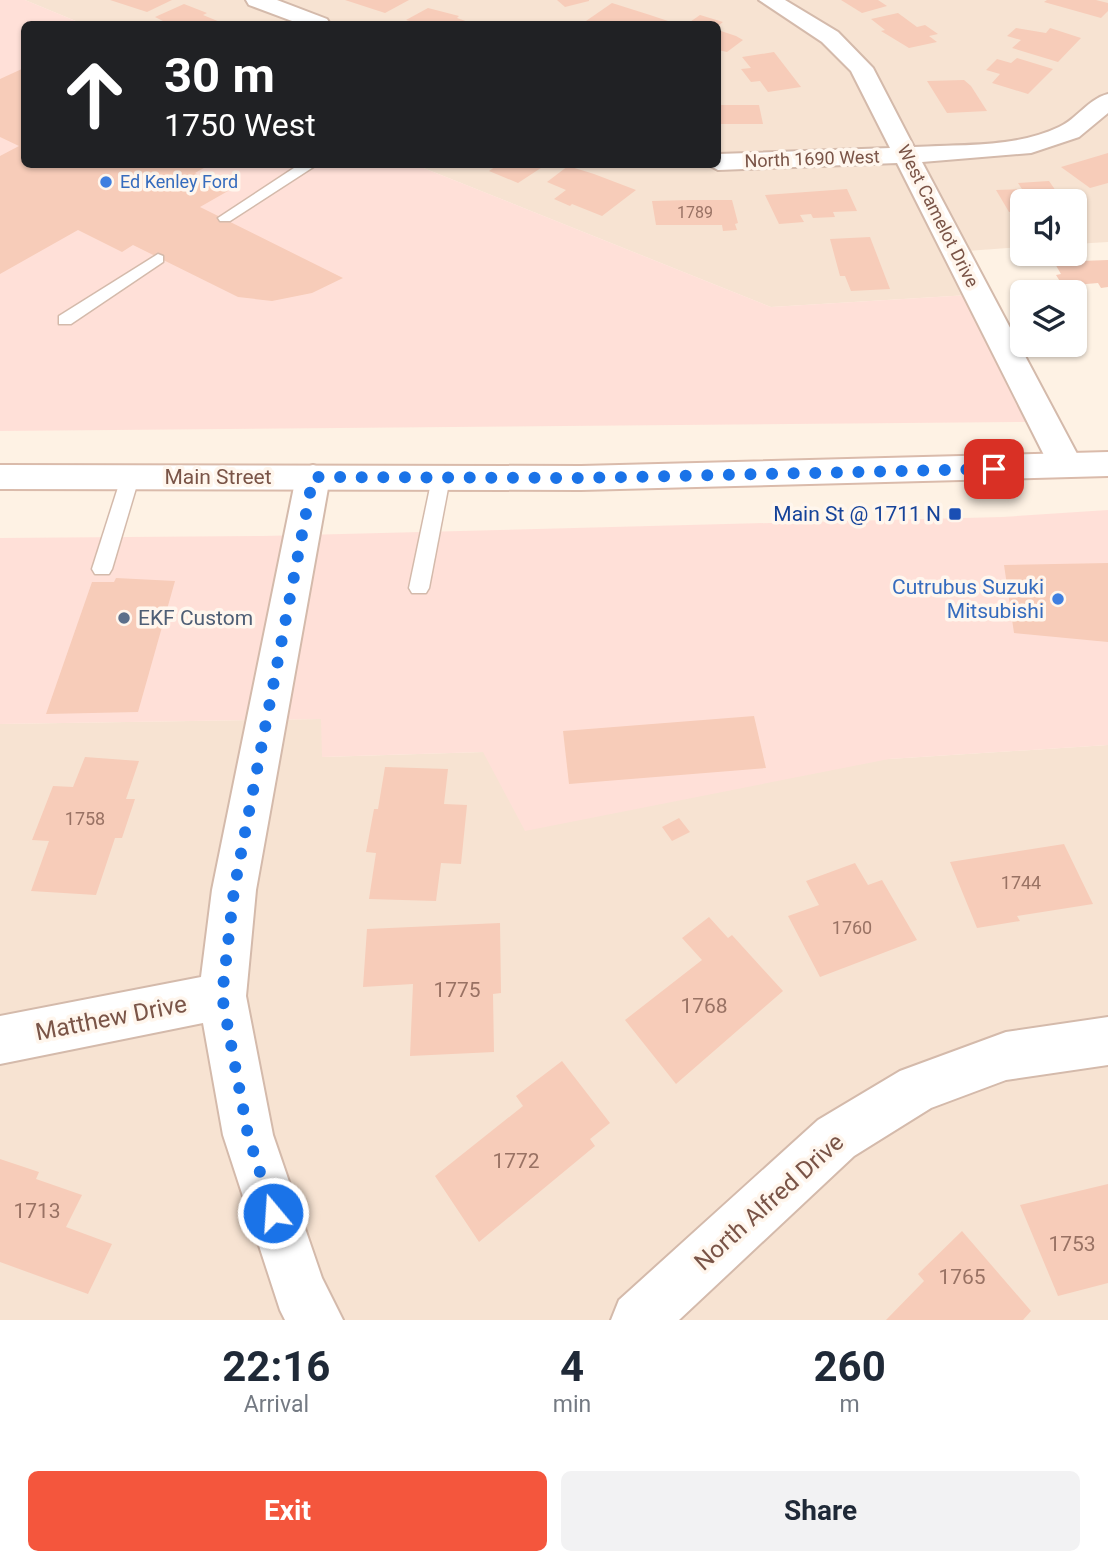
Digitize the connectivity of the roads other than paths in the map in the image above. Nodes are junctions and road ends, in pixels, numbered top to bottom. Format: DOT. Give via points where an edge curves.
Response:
graph roads {
  1 [pos="770,0"];
  2 [pos="261,1"];
  3 [pos="311,21"];
  4 [pos="1108,101"];
  5 [pos="907,155"];
  6 [pos="721,162"];
  7 [pos="304,168"];
  8 [pos="225,218"];
  9 [pos="158,259"];
  10 [pos="65,320"];
  11 [pos="1108,464"];
  12 [pos="1066,466"];
  13 [pos="313,477"];
  14 [pos="0,478"];
  15 [pos="130,478"];
  16 [pos="441,478"];
  17 [pos="102,569"];
  18 [pos="419,587"];
  19 [pos="222,996"];
  20 [pos="0,1041"];
  21 [pos="1108,1041"];
  22 [pos="315,1320"];
  23 [pos="639,1320"];
  1 -- 5 [label="street, West Camelot Drive" via="830,37 861,68"];
  2 -- 3 [label="street"];
  4 -- 5 [label="street, North 1690 West" via="1070,132 1023,148"];
  5 -- 6 [label="street, North 1690 West"];
  5 -- 12 [label="street, West Camelot Drive"];
  7 -- 8 [label="lane"];
  9 -- 10 [label="lane"];
  11 -- 12 [label="street, Main Street"];
  12 -- 16 [label="street, Main Street"];
  13 -- 15 [label="street, Main Street"];
  13 -- 16 [label="street, Main Street"];
  13 -- 19 [label="street" via="234,890"];
  14 -- 15 [label="street, Main Street"];
  15 -- 17 [label="lane"];
  16 -- 18 [label="lane"];
  19 -- 20 [label="street, Matthew Drive"];
  19 -- 22 [label="street" via="248,1135 299,1291"];
  21 -- 23 [label="street, North Alfred Drive" via="1006,1056 917,1088 836,1138"];
}
